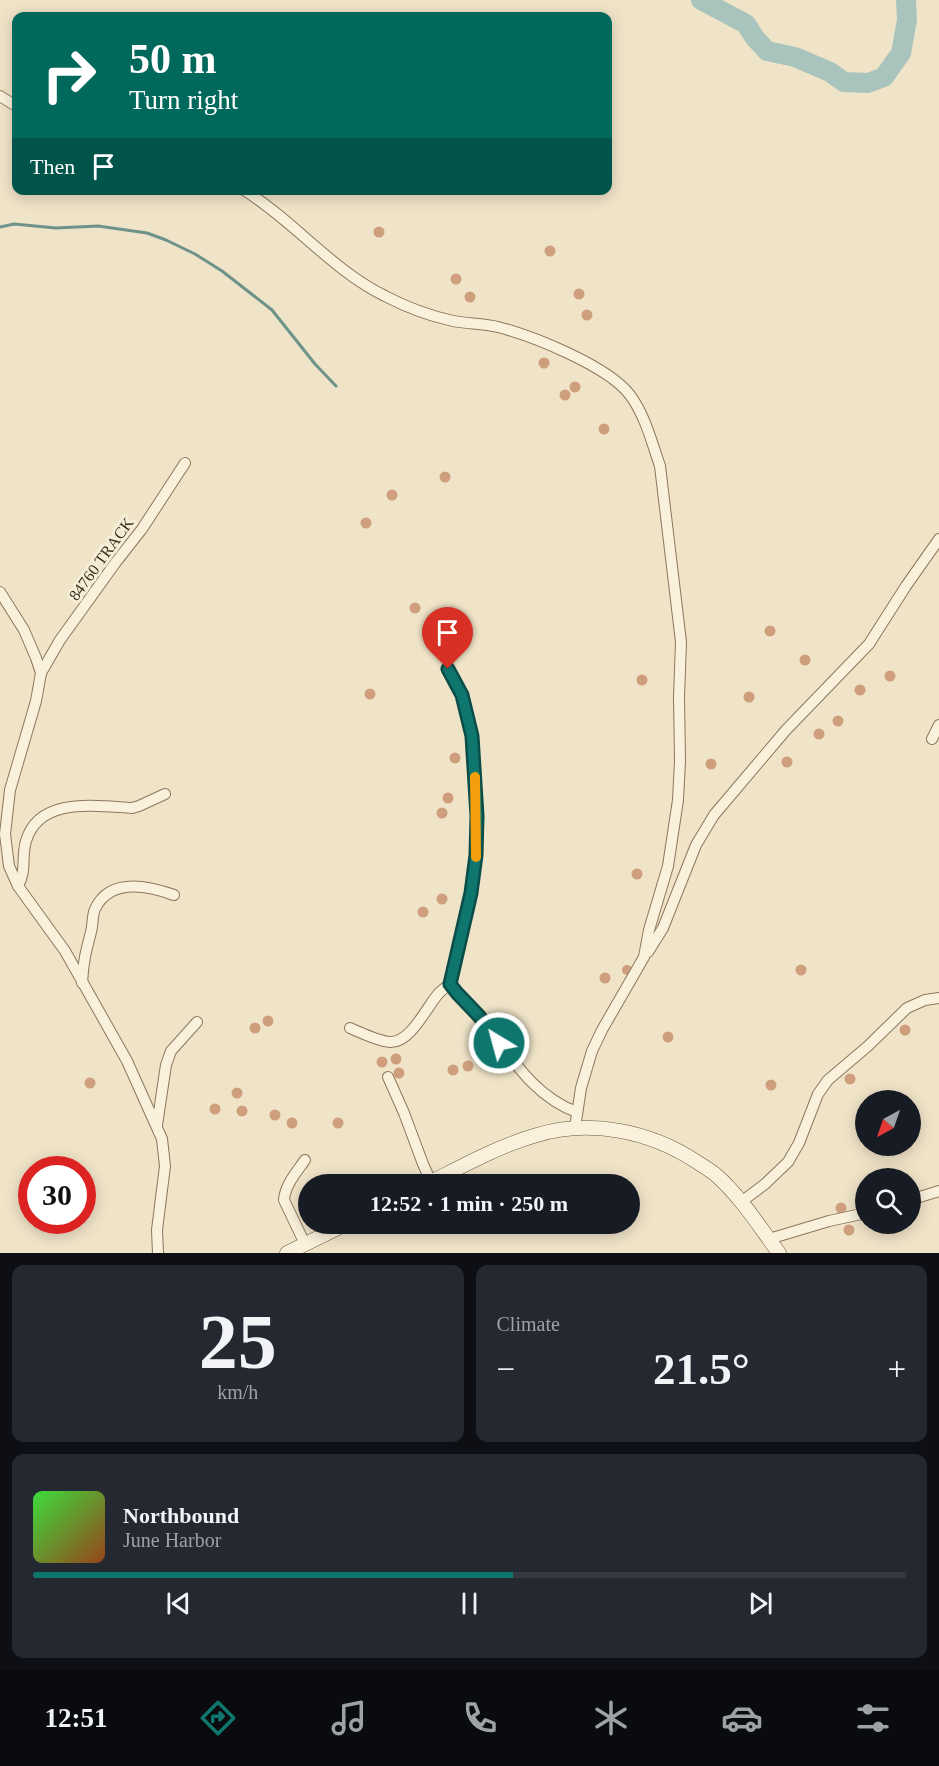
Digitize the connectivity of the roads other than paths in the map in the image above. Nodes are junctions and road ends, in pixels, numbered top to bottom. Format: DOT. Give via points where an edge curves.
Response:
graph roads {
  1 [pos="251,195"];
  2 [pos="185,463"];
  3 [pos="939,539"];
  4 [pos="0,592"];
  5 [pos="448,669"];
  6 [pos="41,673"];
  7 [pos="939,726"];
  8 [pos="932,739"];
  9 [pos="165,794"];
  10 [pos="18,886"];
  11 [pos="174,896"];
  12 [pos="645,957"];
  13 [pos="82,983"];
  14 [pos="450,984"];
  15 [pos="939,998"];
  16 [pos="197,1022"];
  17 [pos="350,1028"];
  18 [pos="388,1077"];
  19 [pos="576,1113"];
  20 [pos="157,1126"];
  21 [pos="575,1128"];
  22 [pos="305,1160"];
  23 [pos="426,1174"];
  24 [pos="449,1174"];
  25 [pos="939,1191"];
  26 [pos="921,1197"];
  27 [pos="741,1202"];
  28 [pos="855,1215"];
  29 [pos="326,1234"];
  30 [pos="769,1239"];
  31 [pos="305,1244"];
  32 [pos="158,1253"];
  33 [pos="287,1253"];
  34 [pos="778,1253"];
  1 -- 12 [label="street" via="362,284 429,315 498,327 573,355 618,383 640,413 660,466 681,642 678,800 668,866"];
  2 -- 6 [label="street, 84760 TRACK"];
  3 -- 12 [label="street" via="869,644 786,730 714,815 696,845 663,928"];
  4 -- 6 [label="street" via="24,630"];
  5 -- 14 [label="street" via="462,695 472,736 477,816 471,893"];
  6 -- 10 [label="street" via="10,790 5,834 9,866"];
  7 -- 8 [label="street"];
  9 -- 10 [label="street" via="132,808 62,808 40,818 27,839 23,876"];
  10 -- 13 [label="street" via="60,944"];
  11 -- 13 [label="street" via="155,888 135,886 106,896 94,913"];
  12 -- 19 [label="street" via="592,1051"];
  13 -- 20 [label="street" via="128,1061"];
  14 -- 17 [label="street" via="401,1039 384,1041"];
  14 -- 19 [label="street" via="528,1078 561,1106"];
  15 -- 27 [label="street" via="907,1008 828,1080 788,1162"];
  16 -- 20 [label="street" via="171,1051"];
  18 -- 23 [label="street"];
  19 -- 21 [label="street"];
  20 -- 32 [label="street" via="165,1166"];
  21 -- 24 [label="street" via="538,1134"];
  21 -- 27 [label="street" via="622,1130 666,1144 715,1174"];
  22 -- 31 [label="street" via="289,1184 284,1200"];
  25 -- 26 [label="street"];
  27 -- 30 [label="street"];
  28 -- 30 [label="street"];
  29 -- 31 [label="street"];
  30 -- 34 [label="street"];
  31 -- 33 [label="street"];
}
